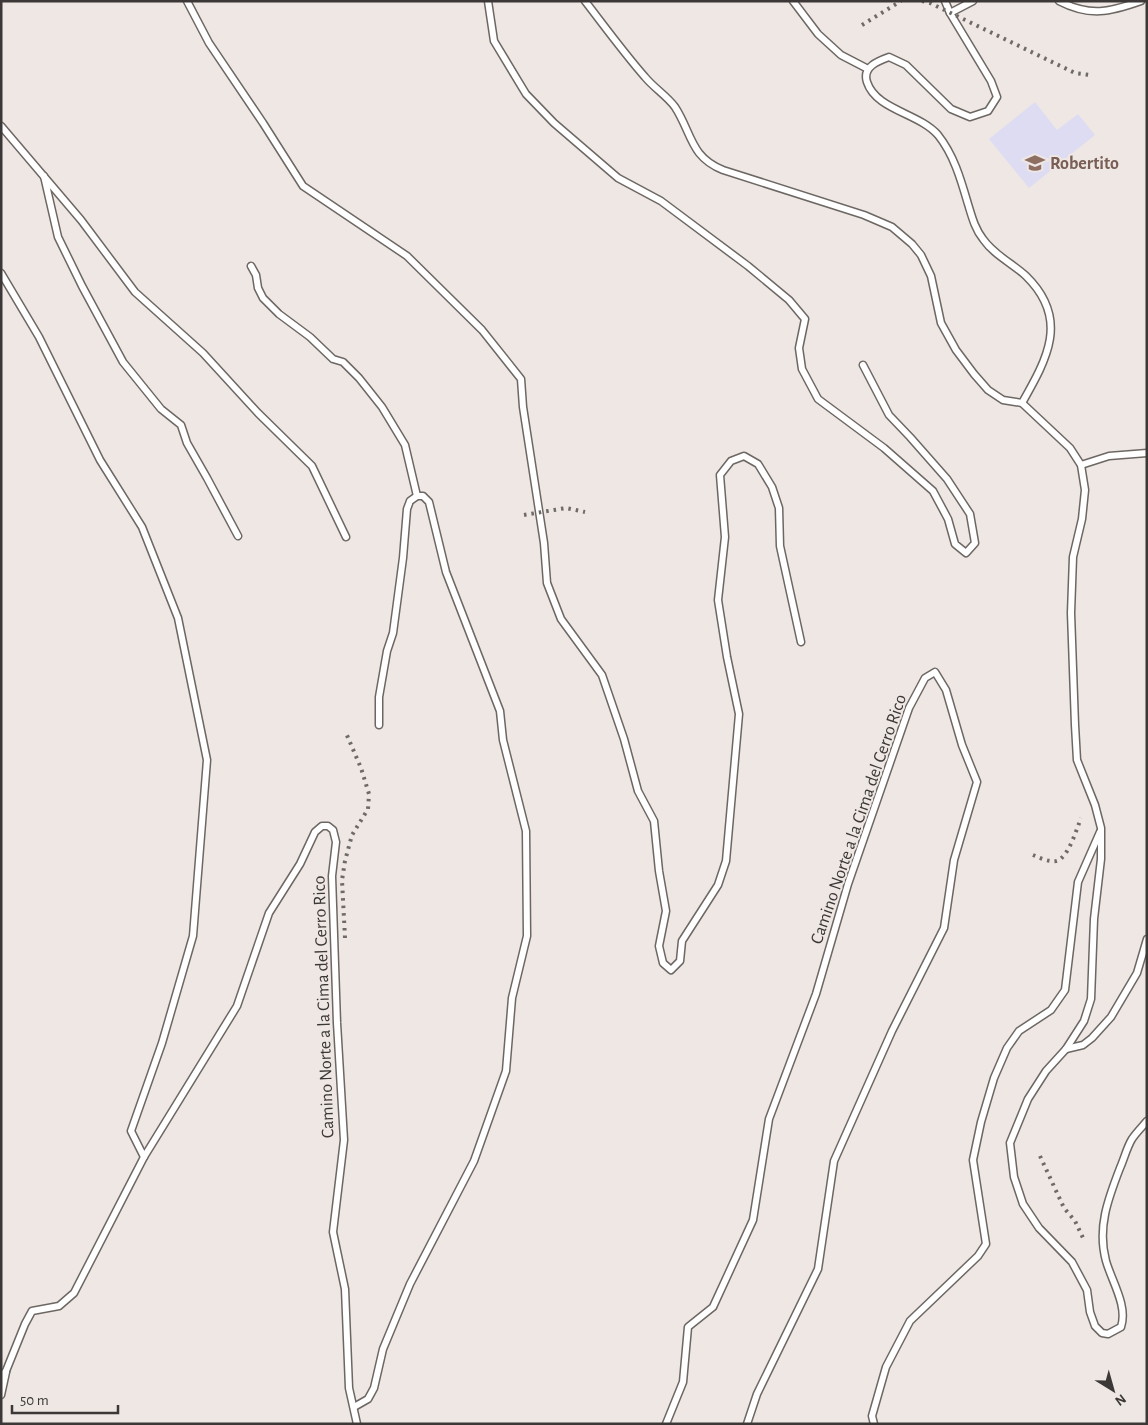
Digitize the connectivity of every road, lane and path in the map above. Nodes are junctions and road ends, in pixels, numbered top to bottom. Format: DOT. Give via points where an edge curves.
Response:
graph roads {
  1 [pos="187,1"];
  2 [pos="488,1"];
  3 [pos="585,1"];
  4 [pos="793,1"];
  5 [pos="945,1"];
  6 [pos="973,1"];
  7 [pos="1059,1"];
  8 [pos="1141,1"];
  9 [pos="950,13"];
  10 [pos="868,69"];
  11 [pos="1,126"];
  12 [pos="44,175"];
  13 [pos="251,266"];
  14 [pos="1,273"];
  15 [pos="863,365"];
  16 [pos="1022,403"];
  17 [pos="1147,453"];
  18 [pos="1081,465"];
  19 [pos="417,496"];
  20 [pos="238,536"];
  21 [pos="346,537"];
  22 [pos="801,642"];
  23 [pos="379,725"];
  24 [pos="1101,828"];
  25 [pos="1147,939"];
  26 [pos="1066,1049"];
  27 [pos="1147,1121"];
  28 [pos="144,1157"];
  29 [pos="4,1374"];
  30 [pos="1,1387"];
  31 [pos="1,1395"];
  32 [pos="354,1407"];
  33 [pos="357,1424"];
  34 [pos="666,1424"];
  35 [pos="747,1424"];
  36 [pos="874,1424"];
  1 -- 22 [label="lane" via="209,43 303,186 407,256 482,330 521,378 547,583 561,619 602,675 638,792 654,821 666,911 659,946 663,963 671,970 680,961 682,941 718,885 726,861 739,714 718,600 725,538 720,475 731,461 744,456 758,464 772,486 780,508 780,546"];
  2 -- 15 [label="lane" via="494,42 526,94 554,123 618,178 660,201 789,300 805,319 799,348 802,369 818,399 884,448 933,491 948,519 955,544 966,553 975,543 970,514 947,479 889,415"];
  3 -- 16 [label="lane" via="646,79 675,107 703,159 722,170 864,215 892,227 912,244 931,276 941,323 956,350 988,390 1003,400"];
  4 -- 10 [label="lane" via="818,34 841,55"];
  5 -- 9 [label="lane"];
  6 -- 9 [label="lane"];
  7 -- 8 [label="lane" via="1095,12"];
  9 -- 10 [label="lane" via="991,81 997,97 988,111 970,117 951,109 906,65 889,58 875,61"];
  10 -- 16 [label="lane" via="866,79 871,91 882,101 926,124 938,135 958,169 975,227 983,240 1026,276 1042,296 1051,318 1052,336 1046,357"];
  11 -- 12 [label="lane"];
  12 -- 20 [label="lane" via="58,237 91,303 123,362 161,409 181,426 186,443"];
  12 -- 21 [label="lane" via="135,292 202,353 312,466"];
  13 -- 19 [label="lane" via="263,298 333,359 343,362 382,407 405,445"];
  14 -- 28 [label="lane" via="39,337 100,460 142,527 178,618 207,760 193,936 162,1043 131,1130"];
  16 -- 18 [label="lane" via="1070,448"];
  17 -- 18 [label="lane" via="1109,456"];
  18 -- 24 [label="lane" via="1085,490 1073,556 1071,613 1075,725 1077,760"];
  19 -- 23 [label="lane" via="407,509 393,633 379,697"];
  19 -- 32 [label="lane" via="423,496 429,502 446,572 500,711 503,740 526,831 526,936 512,998 506,1071 474,1161 410,1284 383,1349 374,1388 368,1400"];
  24 -- 26 [label="lane" via="1091,999 1084,1021"];
  24 -- 36 [label="lane" via="1078,882 1065,990 1051,1010 1019,1031 1006,1048 981,1122 973,1160 986,1244 978,1256 910,1321 886,1367 872,1416"];
  25 -- 26 [label="lane" via="1138,973 1110,1017 1083,1045"];
  26 -- 27 [label="lane" via="1046,1070 1028,1099 1010,1143 1014,1177 1023,1204 1039,1228 1072,1262 1087,1290 1095,1326 1102,1333 1121,1328 1124,1318 1106,1261 1102,1221 1132,1139"];
  28 -- 29 [label="lane, Camino Norte a la Cima del Cerro Rico" via="74,1293 59,1306 32,1311"];
  28 -- 32 [label="lane, Camino Norte a la Cima del Cerro Rico" via="237,1006 269,913 300,864 314,832 328,826 333,830 336,842 332,876 344,1140 332,1232 345,1289 349,1388"];
  29 -- 30 [label="lane"];
  29 -- 31 [label="lane"];
  32 -- 33 [label="lane, Camino Norte a la Cima del Cerro Rico"];
  34 -- 35 [label="lane, Camino Norte a la Cima del Cerro Rico" via="683,1382 688,1327 713,1307 753,1220 769,1119 816,994 848,884 909,708 925,678 935,672 946,690 977,782 954,860 944,928 892,1031 834,1161 818,1269 757,1394"];
}
